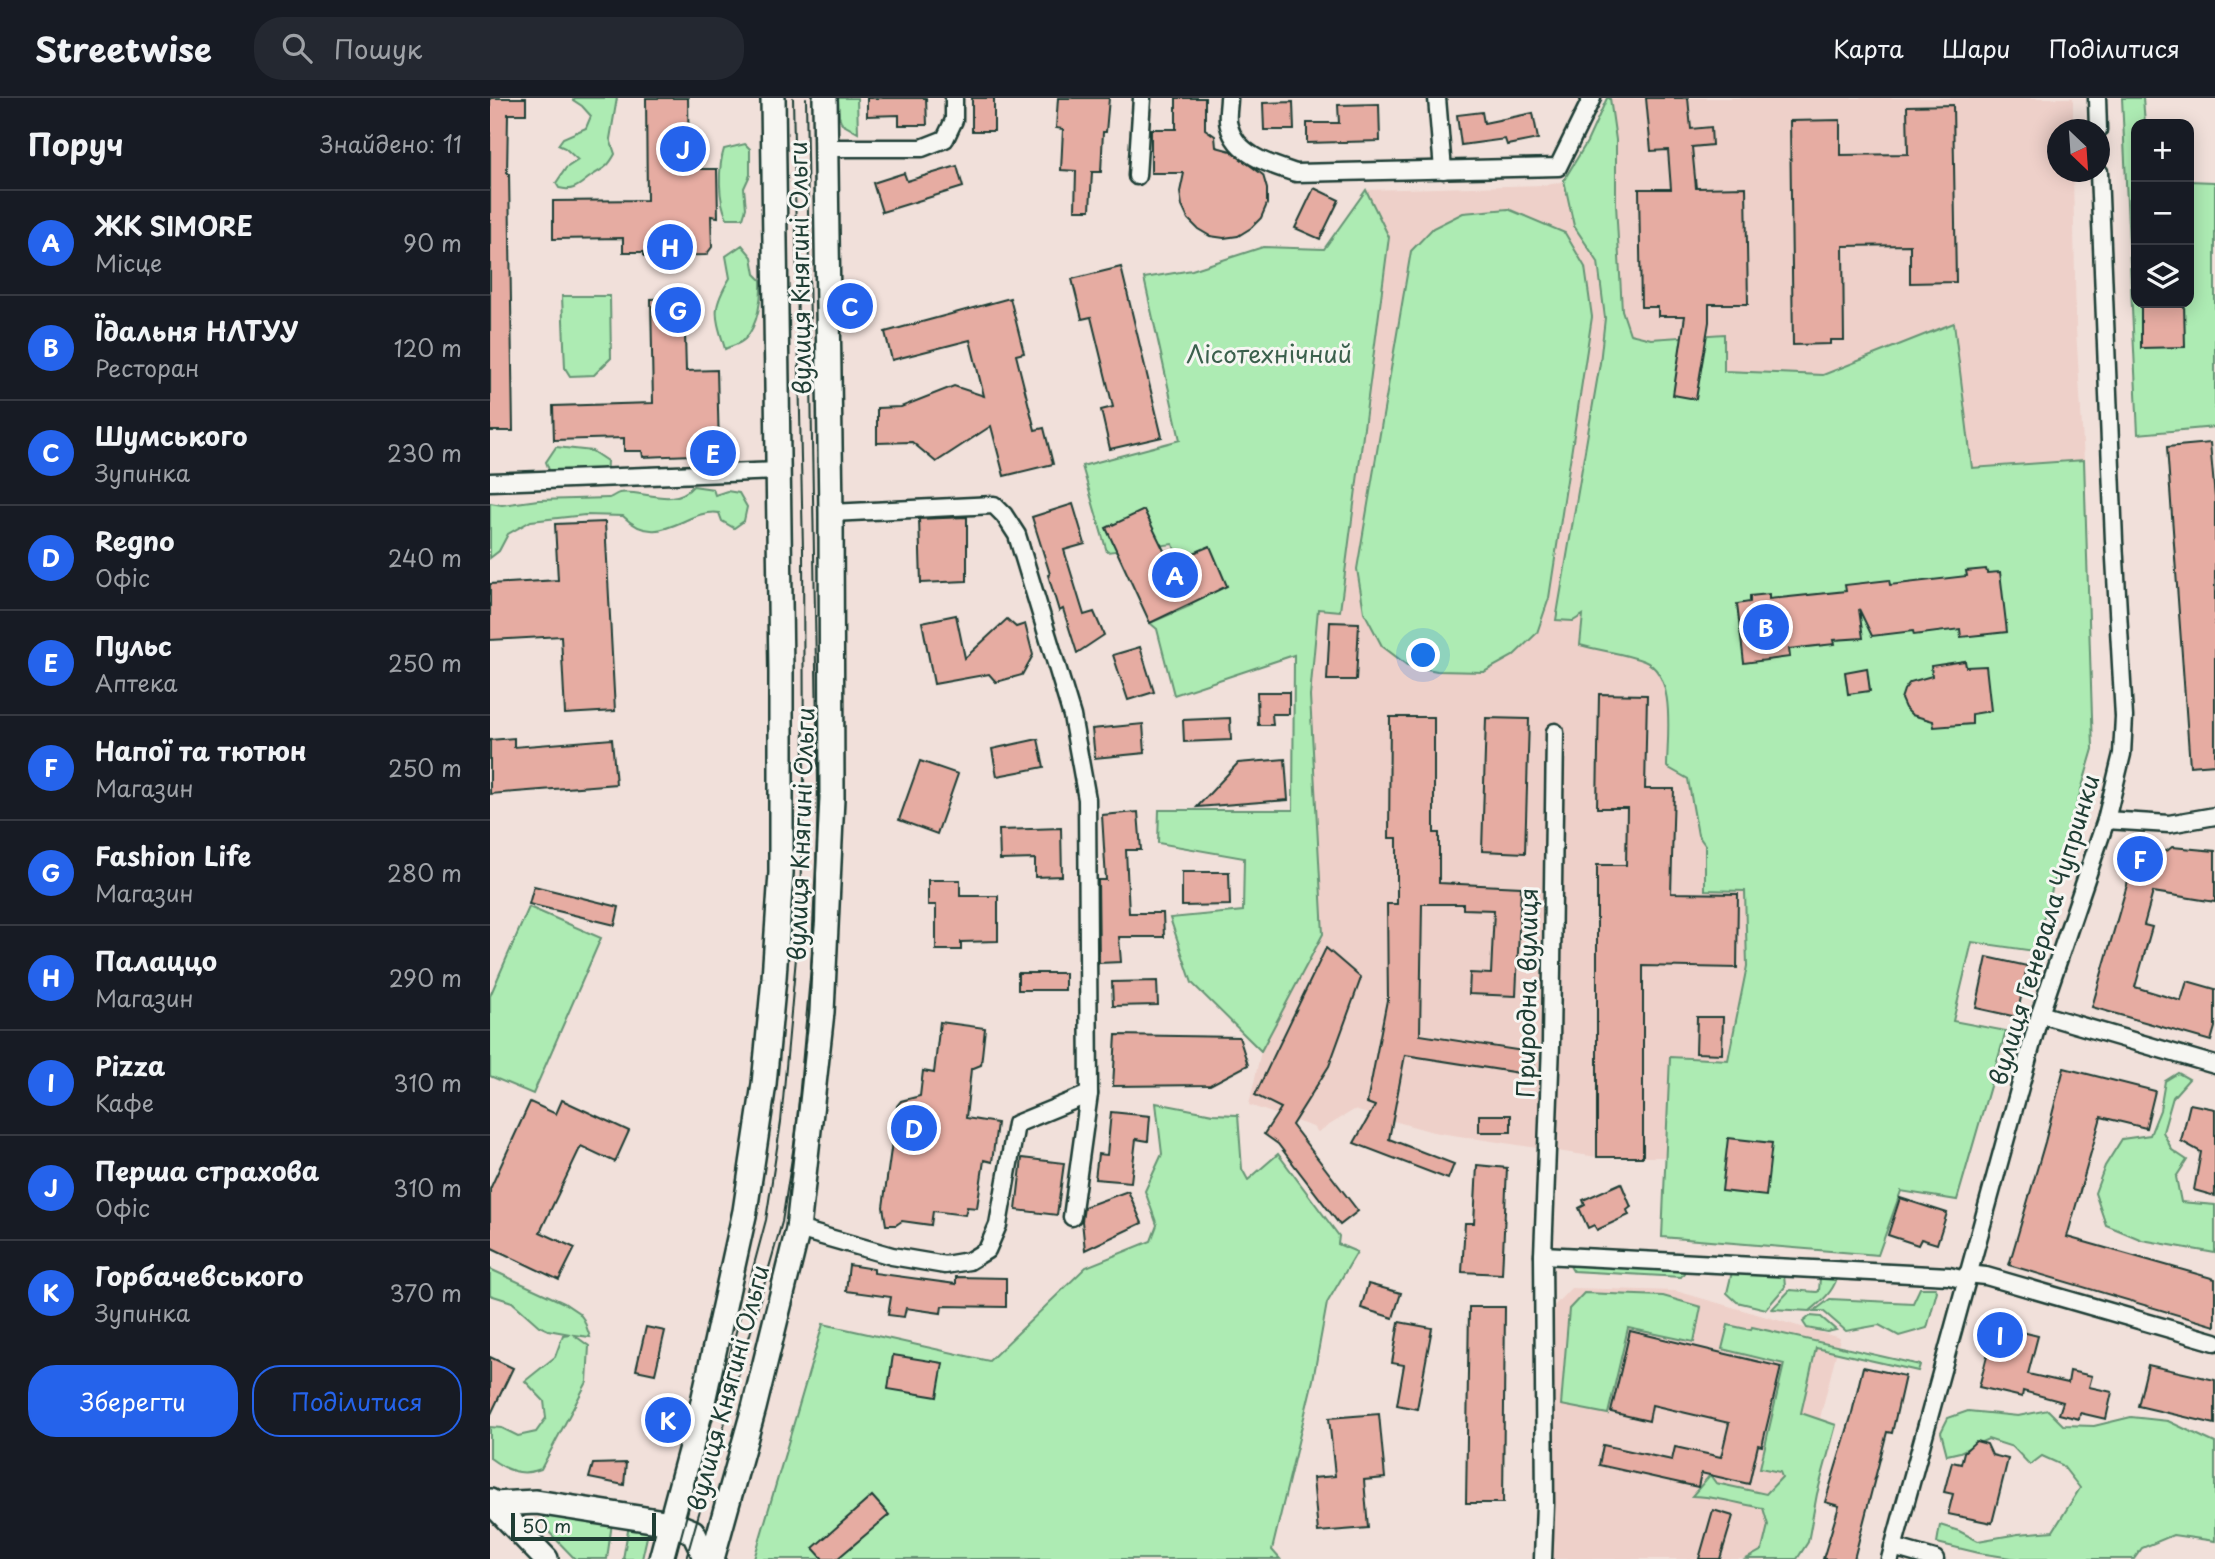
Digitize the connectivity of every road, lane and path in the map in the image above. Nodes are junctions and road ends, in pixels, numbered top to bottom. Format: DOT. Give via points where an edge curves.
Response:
graph roads {
  1 [pos="773,98"];
  2 [pos="825,98"];
  3 [pos="954,98"];
  4 [pos="1142,98"];
  5 [pos="1229,98"];
  6 [pos="1437,98"];
  7 [pos="1592,98"];
  8 [pos="2097,98"];
  9 [pos="2098,119"];
  10 [pos="825,148"];
  11 [pos="1443,170"];
  12 [pos="1137,176"];
  13 [pos="2099,182"];
  14 [pos="779,471"];
  15 [pos="490,482"];
  16 [pos="831,513"];
  17 [pos="1555,732"];
  18 [pos="2215,817"];
  19 [pos="2106,820"];
  20 [pos="2039,1014"];
  21 [pos="2215,1065"];
  22 [pos="1089,1094"];
  23 [pos="1073,1217"];
  24 [pos="798,1229"];
  25 [pos="1543,1255"];
  26 [pos="1966,1277"];
  27 [pos="2215,1342"];
  28 [pos="491,1503"];
  29 [pos="671,1523"];
  30 [pos="1891,1553"];
  31 [pos="546,1559"];
  32 [pos="661,1559"];
  33 [pos="706,1559"];
  34 [pos="712,1559"];
  35 [pos="1542,1559"];
  36 [pos="1935,1559"];
  1 -- 14 [label="main road, вулиця Княгині Ольги"];
  2 -- 10 [label="main road, вулиця Княгині Ольги"];
  3 -- 10 [label="street" via="954,120 946,139 922,148"];
  4 -- 12 [label="street"];
  5 -- 11 [label="street" via="1227,123 1242,149 1296,173"];
  6 -- 11 [label="street"];
  7 -- 11 [label="street" via="1558,167"];
  8 -- 9 [label="street"];
  10 -- 16 [label="main road, вулиця Княгині Ольги"];
  13 -- 19 [label="street, вулиця Генерала Чупринки" via="2124,717 2122,754"];
  14 -- 15 [label="street"];
  14 -- 29 [label="main road, вулиця Княгині Ольги" via="780,873 764,1084 746,1211"];
  16 -- 22 [label="street" via="994,505 1017,535 1072,716 1087,799"];
  16 -- 24 [label="main road, вулиця Княгині Ольги" via="830,868 822,1012"];
  17 -- 25 [label="street, Природна вулиця"];
  18 -- 19 [label="street" via="2169,824"];
  19 -- 20 [label="street, вулиця Генерала Чупринки"];
  20 -- 21 [label="street"];
  20 -- 26 [label="street, вулиця Генерала Чупринки"];
  22 -- 23 [label="street"];
  22 -- 24 [label="street" via="1016,1124 998,1225 987,1250 969,1261 945,1265 892,1256"];
  24 -- 34 [label="main road, вулиця Княгині Ольги"];
  25 -- 26 [label="street"];
  25 -- 35 [label="street, Природна вулиця"];
  26 -- 27 [label="street" via="1986,1276"];
  26 -- 30 [label="street, вулиця Генерала Чупринки"];
  28 -- 29 [label="main road" via="536,1502"];
  28 -- 31 [label="main road"];
  29 -- 32 [label="main road, вулиця Княгині Ольги"];
  29 -- 33 [label="main road" via="693,1532"];
  30 -- 36 [label="street"];
}
